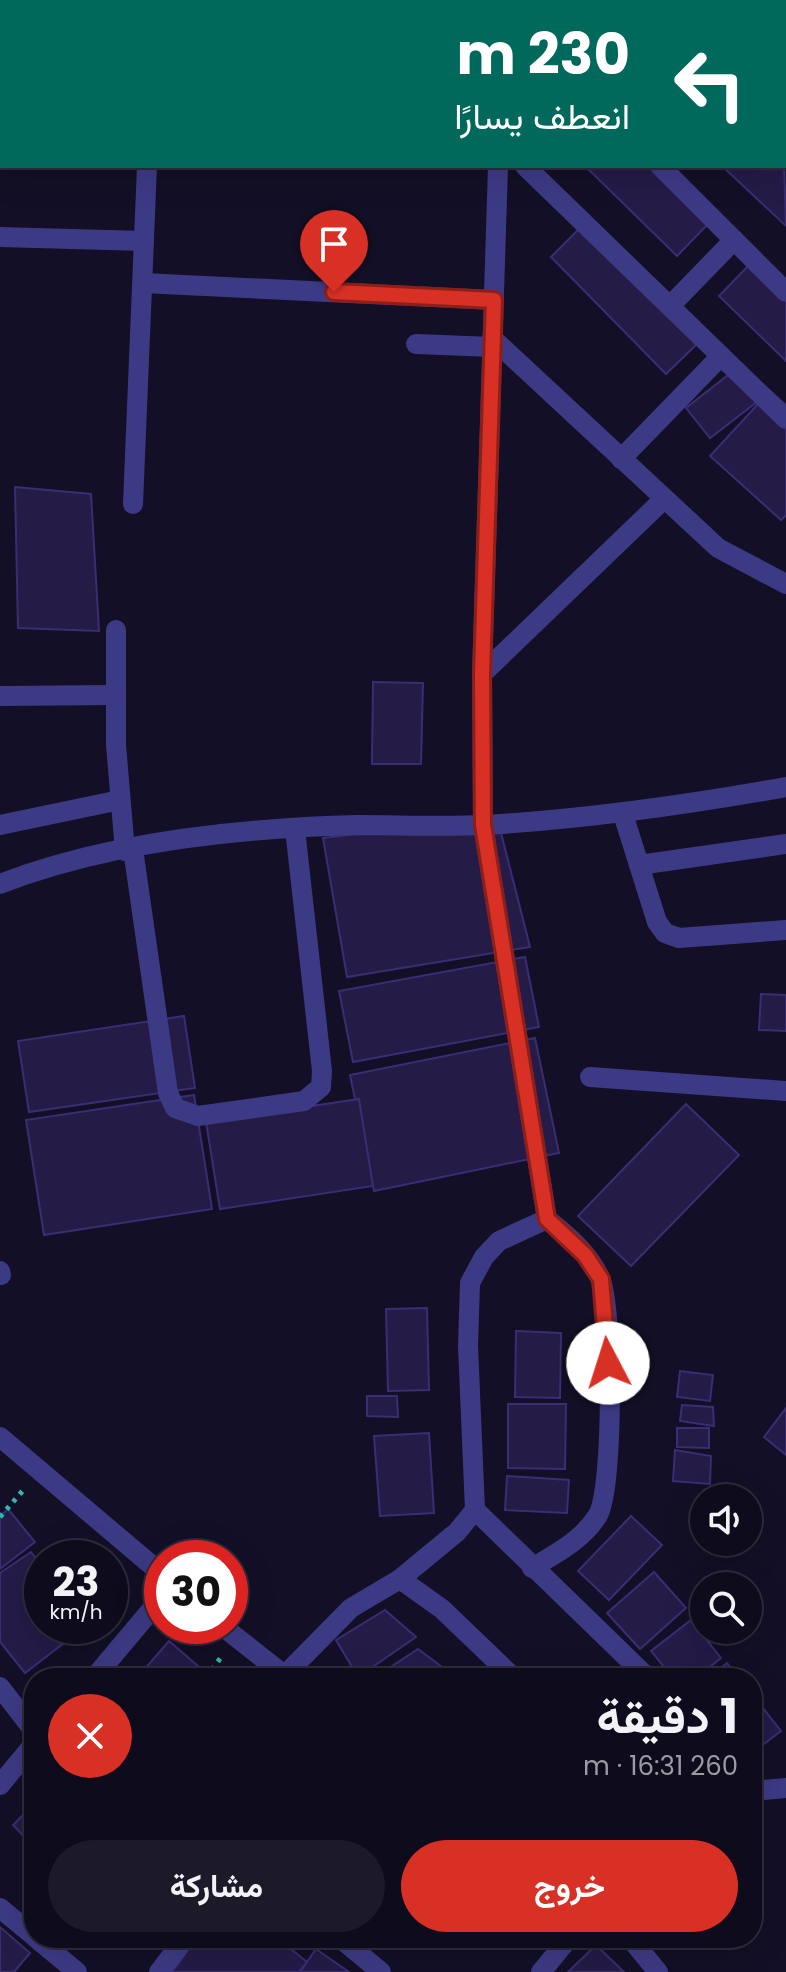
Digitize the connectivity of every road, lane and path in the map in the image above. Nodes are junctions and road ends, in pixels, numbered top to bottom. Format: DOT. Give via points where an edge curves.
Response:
graph roads {
  1 [pos="147,168"];
  2 [pos="498,168"];
  3 [pos="527,168"];
  4 [pos="671,169"];
  5 [pos="0,237"];
  6 [pos="734,240"];
  7 [pos="144,241"];
  8 [pos="143,283"];
  9 [pos="786,292"];
  10 [pos="494,300"];
  11 [pos="670,306"];
  12 [pos="492,343"];
  13 [pos="416,344"];
  14 [pos="721,356"];
  15 [pos="786,419"];
  16 [pos="621,459"];
  17 [pos="664,499"];
  18 [pos="133,504"];
  19 [pos="786,584"];
  20 [pos="116,630"];
  21 [pos="482,674"];
  22 [pos="114,695"];
  23 [pos="0,696"];
  24 [pos="784,785"];
  25 [pos="120,800"];
  26 [pos="623,814"];
  27 [pos="0,825"];
  28 [pos="483,825"];
  29 [pos="295,829"];
  30 [pos="786,844"];
  31 [pos="129,850"];
  32 [pos="639,865"];
  33 [pos="0,884"];
  34 [pos="786,930"];
  35 [pos="590,1077"];
  36 [pos="786,1091"];
  37 [pos="547,1219"];
  38 [pos="0,1437"];
  39 [pos="39,1471"];
  40 [pos="475,1510"];
  41 [pos="0,1517"];
  42 [pos="144,1559"];
  43 [pos="532,1568"];
  44 [pos="400,1579"];
  45 [pos="144,1618"];
  46 [pos="245,1644"];
  47 [pos="102,1668"];
  48 [pos="276,1668"];
  49 [pos="294,1668"];
  50 [pos="504,1668"];
  51 [pos="637,1668"];
  52 [pos="0,1687"];
  53 [pos="24,1718"];
  54 [pos="24,1756"];
  55 [pos="0,1785"];
  56 [pos="786,1788"];
  57 [pos="762,1790"];
  58 [pos="0,1908"];
  59 [pos="24,1928"];
  60 [pos="48,1948"];
  61 [pos="177,1948"];
  62 [pos="352,1948"];
  63 [pos="561,1948"];
  64 [pos="638,1948"];
  65 [pos="77,1972"];
  66 [pos="159,1972"];
  67 [pos="381,1972"];
  68 [pos="541,1972"];
  69 [pos="658,1972"];
  1 -- 7 [label="street"];
  2 -- 10 [label="street"];
  3 -- 11 [label="street"];
  4 -- 6 [label="street"];
  5 -- 7 [label="street"];
  6 -- 9 [label="street"];
  6 -- 11 [label="street"];
  7 -- 8 [label="street"];
  8 -- 10 [label="street"];
  8 -- 18 [label="street"];
  10 -- 12 [label="street"];
  11 -- 14 [label="street"];
  12 -- 13 [label="street"];
  12 -- 16 [label="street"];
  12 -- 21 [label="street"];
  14 -- 15 [label="street"];
  14 -- 16 [label="street"];
  16 -- 17 [label="street"];
  17 -- 19 [label="street" via="718,548"];
  17 -- 21 [label="street"];
  20 -- 22 [label="street"];
  21 -- 28 [label="street"];
  22 -- 23 [label="street"];
  22 -- 25 [label="street"];
  24 -- 26 [label="street"];
  25 -- 27 [label="street"];
  25 -- 31 [label="street"];
  26 -- 28 [label="street"];
  26 -- 32 [label="street"];
  28 -- 29 [label="street"];
  28 -- 37 [label="street"];
  29 -- 31 [label="street"];
  29 -- 31 [label="street" via="321,1087 304,1101 198,1116 182,1113 168,1093"];
  30 -- 32 [label="street"];
  31 -- 33 [label="street"];
  32 -- 34 [label="street" via="660,929 672,937"];
  35 -- 36 [label="street"];
  37 -- 40 [label="street" via="499,1241 470,1283"];
  37 -- 43 [label="street" via="576,1245 601,1279 611,1390 607,1492 585,1531"];
  38 -- 39 [label="street"];
  39 -- 41 [label="path"];
  39 -- 42 [label="street"];
  40 -- 43 [label="street"];
  40 -- 44 [label="street" via="457,1532"];
  43 -- 51 [label="street"];
  44 -- 49 [label="street" via="351,1608"];
  44 -- 50 [label="street" via="442,1609"];
  45 -- 47 [label="street"];
  46 -- 48 [label="street"];
  52 -- 53 [label="street"];
  54 -- 55 [label="street"];
  56 -- 57 [label="street"];
  58 -- 59 [label="street"];
  60 -- 65 [label="street"];
  61 -- 66 [label="street"];
  62 -- 67 [label="street"];
  63 -- 68 [label="street"];
  64 -- 69 [label="street"];
}
